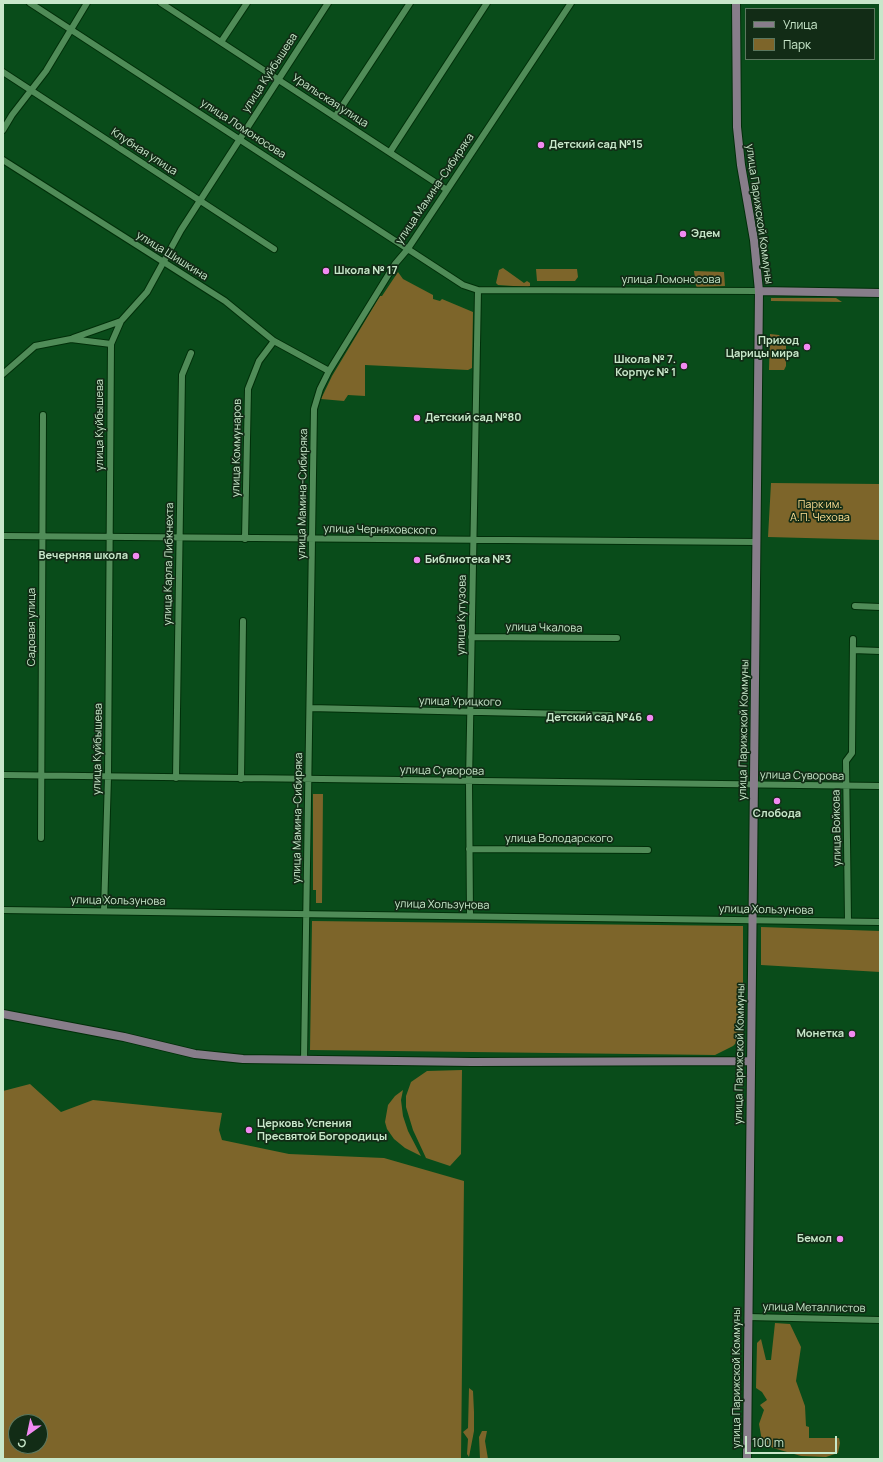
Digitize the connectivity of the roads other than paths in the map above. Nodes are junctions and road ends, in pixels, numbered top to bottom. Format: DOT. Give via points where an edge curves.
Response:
graph roads {
  1 [pos="30,3"];
  2 [pos="87,3"];
  3 [pos="161,3"];
  4 [pos="247,3"];
  5 [pos="328,3"];
  6 [pos="410,3"];
  7 [pos="486,3"];
  8 [pos="571,3"];
  9 [pos="736,3"];
  10 [pos="168,5"];
  11 [pos="70,29"];
  12 [pos="221,42"];
  13 [pos="3,72"];
  14 [pos="278,79"];
  15 [pos="32,91"];
  16 [pos="335,117"];
  17 [pos="3,130"];
  18 [pos="239,139"];
  19 [pos="390,152"];
  20 [pos="3,160"];
  21 [pos="448,190"];
  22 [pos="200,200"];
  23 [pos="274,250"];
  24 [pos="407,250"];
  25 [pos="163,260"];
  26 [pos="478,290"];
  27 [pos="759,291"];
  28 [pos="880,293"];
  29 [pos="121,321"];
  30 [pos="71,339"];
  31 [pos="274,341"];
  32 [pos="110,344"];
  33 [pos="191,353"];
  34 [pos="329,371"];
  35 [pos="3,374"];
  36 [pos="43,415"];
  37 [pos="3,536"];
  38 [pos="42,536"];
  39 [pos="110,537"];
  40 [pos="179,538"];
  41 [pos="245,539"];
  42 [pos="312,540"];
  43 [pos="474,541"];
  44 [pos="757,542"];
  45 [pos="855,606"];
  46 [pos="880,607"];
  47 [pos="243,621"];
  48 [pos="471,637"];
  49 [pos="617,638"];
  50 [pos="853,639"];
  51 [pos="853,650"];
  52 [pos="880,651"];
  53 [pos="310,708"];
  54 [pos="470,712"];
  55 [pos="610,715"];
  56 [pos="3,775"];
  57 [pos="41,776"];
  58 [pos="108,777"];
  59 [pos="176,778"];
  60 [pos="241,779"];
  61 [pos="309,780"];
  62 [pos="469,782"];
  63 [pos="755,785"];
  64 [pos="847,786"];
  65 [pos="880,786"];
  66 [pos="41,838"];
  67 [pos="469,849"];
  68 [pos="648,850"];
  69 [pos="3,910"];
  70 [pos="104,911"];
  71 [pos="307,914"];
  72 [pos="470,916"];
  73 [pos="753,920"];
  74 [pos="848,922"];
  75 [pos="880,922"];
  76 [pos="3,1014"];
  77 [pos="304,1060"];
  78 [pos="750,1061"];
  79 [pos="748,1317"];
  80 [pos="880,1320"];
  81 [pos="747,1459"];
  1 -- 11 [label="street, улица Ломоносова"];
  2 -- 11 [label="street"];
  3 -- 10 [label="street, Уральская улица"];
  4 -- 12 [label="street"];
  5 -- 14 [label="street, улица Куйбышева"];
  6 -- 16 [label="street"];
  7 -- 19 [label="street"];
  8 -- 21 [label="street, улица Мамина-Сибиряка"];
  9 -- 27 [label="main road, улица Парижской Коммуны" via="737,127"];
  10 -- 12 [label="street, Уральская улица"];
  11 -- 15 [label="street"];
  11 -- 18 [label="street, улица Ломоносова"];
  12 -- 14 [label="street, Уральская улица"];
  13 -- 15 [label="street, Клубная улица"];
  14 -- 16 [label="street, Уральская улица"];
  14 -- 18 [label="street, улица Куйбышева"];
  15 -- 17 [label="street" via="12,114"];
  15 -- 22 [label="street, Клубная улица"];
  16 -- 19 [label="street, Уральская улица"];
  18 -- 22 [label="street, улица Куйбышева"];
  18 -- 24 [label="street, улица Ломоносова"];
  19 -- 21 [label="street, Уральская улица"];
  20 -- 25 [label="street, улица Шишкина" via="143,250"];
  21 -- 24 [label="street, улица Мамина-Сибиряка"];
  22 -- 23 [label="street, Клубная улица"];
  22 -- 25 [label="street, улица Куйбышева"];
  24 -- 26 [label="street, улица Ломоносова" via="463,285"];
  24 -- 34 [label="street, улица Мамина-Сибиряка" via="395,264"];
  25 -- 29 [label="street, улица Куйбышева" via="147,292"];
  25 -- 31 [label="street, улица Шишкина" via="225,301"];
  26 -- 27 [label="street, улица Ломоносова"];
  26 -- 43 [label="street, улица Кутузова"];
  27 -- 28 [label="main road, улица Ломоносова"];
  27 -- 44 [label="main road, улица Парижской Коммуны"];
  29 -- 30 [label="street"];
  29 -- 32 [label="street, улица Куйбышева"];
  30 -- 32 [label="street"];
  30 -- 35 [label="street" via="35,346"];
  31 -- 34 [label="street, улица Шишкина"];
  31 -- 41 [label="street, улица Коммунаров" via="259,361 248,389"];
  32 -- 39 [label="street, улица Куйбышева"];
  33 -- 40 [label="street, улица Карла Либкнехта" via="182,375"];
  34 -- 42 [label="street, улица Мамина-Сибиряка" via="314,409"];
  36 -- 38 [label="street, Садовая улица"];
  37 -- 38 [label="street, улица Черняховского"];
  38 -- 39 [label="street, улица Черняховского"];
  38 -- 57 [label="street, Садовая улица"];
  39 -- 40 [label="street, улица Черняховского"];
  39 -- 58 [label="street, улица Куйбышева"];
  40 -- 41 [label="street, улица Черняховского"];
  40 -- 59 [label="street, улица Карла Либкнехта"];
  41 -- 42 [label="street, улица Черняховского"];
  42 -- 43 [label="street, улица Черняховского"];
  42 -- 53 [label="street, улица Мамина-Сибиряка"];
  43 -- 44 [label="street, улица Черняховского"];
  43 -- 48 [label="street, улица Кутузова"];
  44 -- 63 [label="main road, улица Парижской Коммуны"];
  45 -- 46 [label="street"];
  47 -- 60 [label="street"];
  48 -- 49 [label="street, улица Чкалова"];
  48 -- 54 [label="street, улица Кутузова"];
  50 -- 51 [label="street, улица Войкова"];
  51 -- 52 [label="street"];
  51 -- 64 [label="street, улица Войкова" via="852,753 846,761"];
  53 -- 54 [label="street, улица Урицкого"];
  53 -- 61 [label="street, улица Мамина-Сибиряка"];
  54 -- 55 [label="street, улица Урицкого"];
  54 -- 62 [label="street, улица Кутузова"];
  56 -- 57 [label="street, улица Суворова"];
  57 -- 58 [label="street, улица Суворова"];
  57 -- 66 [label="street, Садовая улица"];
  58 -- 59 [label="street, улица Суворова"];
  58 -- 70 [label="street, улица Куйбышева"];
  59 -- 60 [label="street, улица Суворова"];
  60 -- 61 [label="street, улица Суворова"];
  61 -- 62 [label="street, улица Суворова"];
  61 -- 71 [label="street, улица Мамина-Сибиряка"];
  62 -- 63 [label="street, улица Суворова"];
  62 -- 67 [label="street, улица Кутузова"];
  63 -- 64 [label="street, улица Суворова"];
  63 -- 73 [label="main road, улица Парижской Коммуны"];
  64 -- 65 [label="street, улица Суворова"];
  64 -- 74 [label="street, улица Войкова"];
  67 -- 68 [label="street, улица Володарского"];
  67 -- 72 [label="street, улица Кутузова"];
  69 -- 70 [label="street, улица Хользунова"];
  70 -- 71 [label="street, улица Хользунова"];
  71 -- 72 [label="street, улица Хользунова"];
  71 -- 77 [label="street, улица Мамина-Сибиряка"];
  72 -- 73 [label="street, улица Хользунова"];
  73 -- 74 [label="street, улица Хользунова"];
  73 -- 78 [label="main road, улица Парижской Коммуны"];
  74 -- 75 [label="street, улица Хользунова"];
  76 -- 77 [label="main road" via="124,1037 195,1054 243,1059"];
  77 -- 78 [label="main road"];
  78 -- 79 [label="main road, улица Парижской Коммуны"];
  79 -- 80 [label="street, улица Металлистов"];
  79 -- 81 [label="main road, улица Парижской Коммуны"];
}
